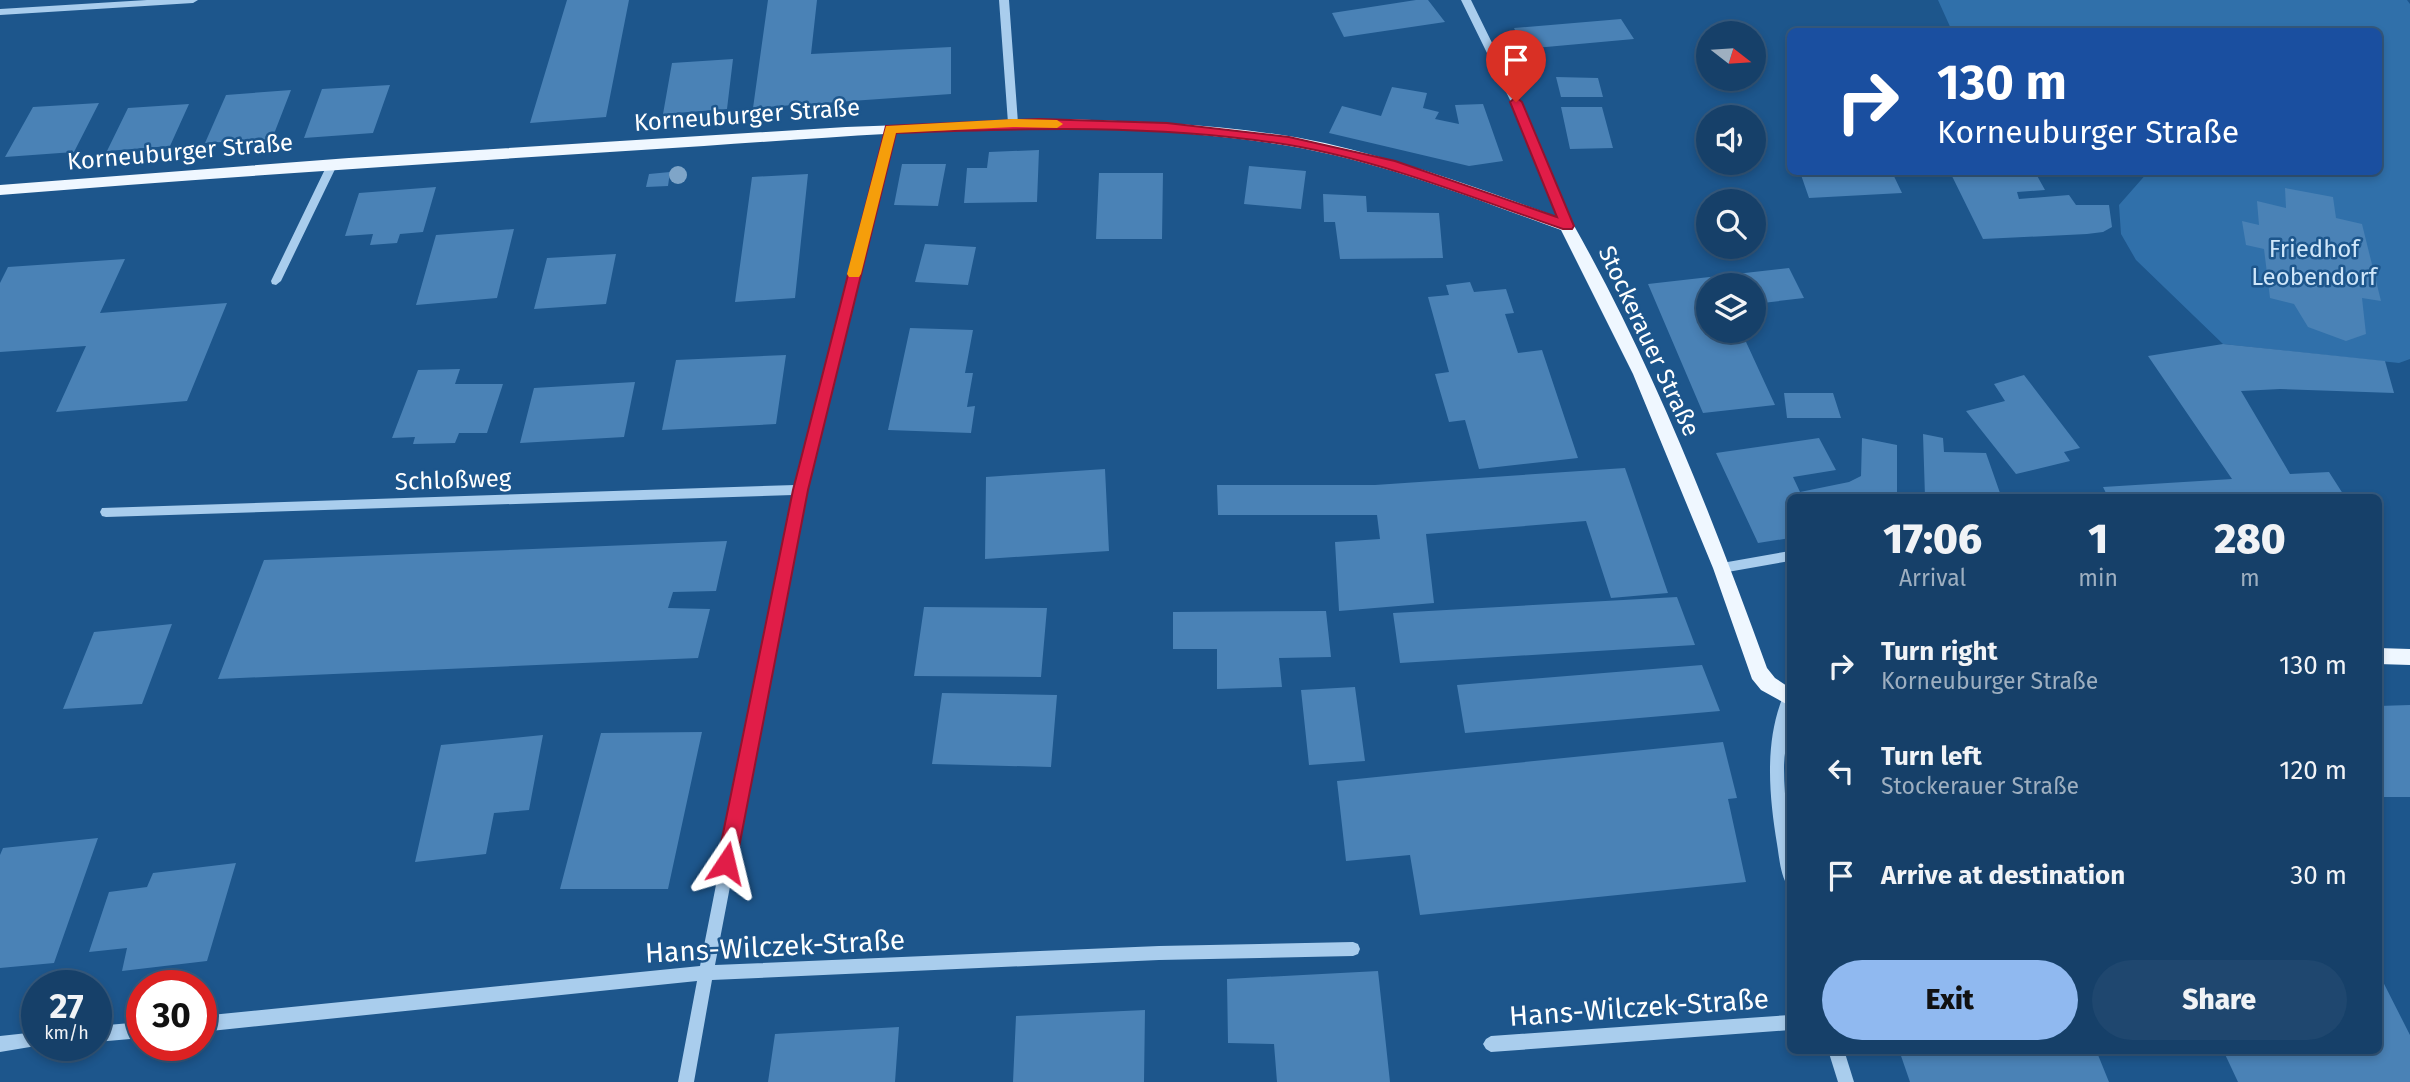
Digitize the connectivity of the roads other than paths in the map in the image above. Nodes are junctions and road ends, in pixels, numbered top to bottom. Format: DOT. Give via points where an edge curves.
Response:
graph roads {
  1 [pos="193,0"];
  2 [pos="1004,0"];
  3 [pos="1466,0"];
  4 [pos="0,12"];
  5 [pos="1013,123"];
  6 [pos="891,129"];
  7 [pos="333,163"];
  8 [pos="0,190"];
  9 [pos="1567,226"];
  10 [pos="276,281"];
  11 [pos="800,490"];
  12 [pos="106,512"];
  13 [pos="1787,557"];
  14 [pos="1722,568"];
  15 [pos="2382,656"];
  16 [pos="2410,657"];
  17 [pos="1787,697"];
  18 [pos="1787,704"];
  19 [pos="1787,860"];
  20 [pos="1353,949"];
  21 [pos="707,973"];
  22 [pos="217,1022"];
  23 [pos="1787,1023"];
  24 [pos="21,1042"];
  25 [pos="0,1044"];
  26 [pos="1491,1044"];
  27 [pos="1837,1054"];
  28 [pos="686,1082"];
  29 [pos="1846,1082"];
  1 -- 4 [label="street"];
  2 -- 5 [label="street"];
  3 -- 9 [label="street, Stockerauer Straße" via="1516,102"];
  5 -- 6 [label="main road, Korneuburger Straße"];
  5 -- 9 [label="main road, Korneuburger Straße" via="1167,128 1289,141 1391,164"];
  6 -- 7 [label="main road, Korneuburger Straße"];
  6 -- 11 [label="street"];
  7 -- 8 [label="main road, Korneuburger Straße"];
  7 -- 10 [label="street"];
  9 -- 14 [label="main road, Stockerauer Straße" via="1641,374"];
  11 -- 12 [label="street, Schloßweg"];
  11 -- 21 [label="street"];
  13 -- 14 [label="street"];
  14 -- 17 [label="main road, Stockerauer Straße" via="1759,673"];
  15 -- 16 [label="main road"];
  18 -- 19 [label="street" via="1776,775"];
  20 -- 21 [label="street, Hans-Wilczek-Straße"];
  21 -- 22 [label="street, Hans-Wilczek-Straße"];
  21 -- 28 [label="street"];
  23 -- 26 [label="street, Hans-Wilczek-Straße"];
  24 -- 25 [label="street"];
  27 -- 29 [label="street"];
}
